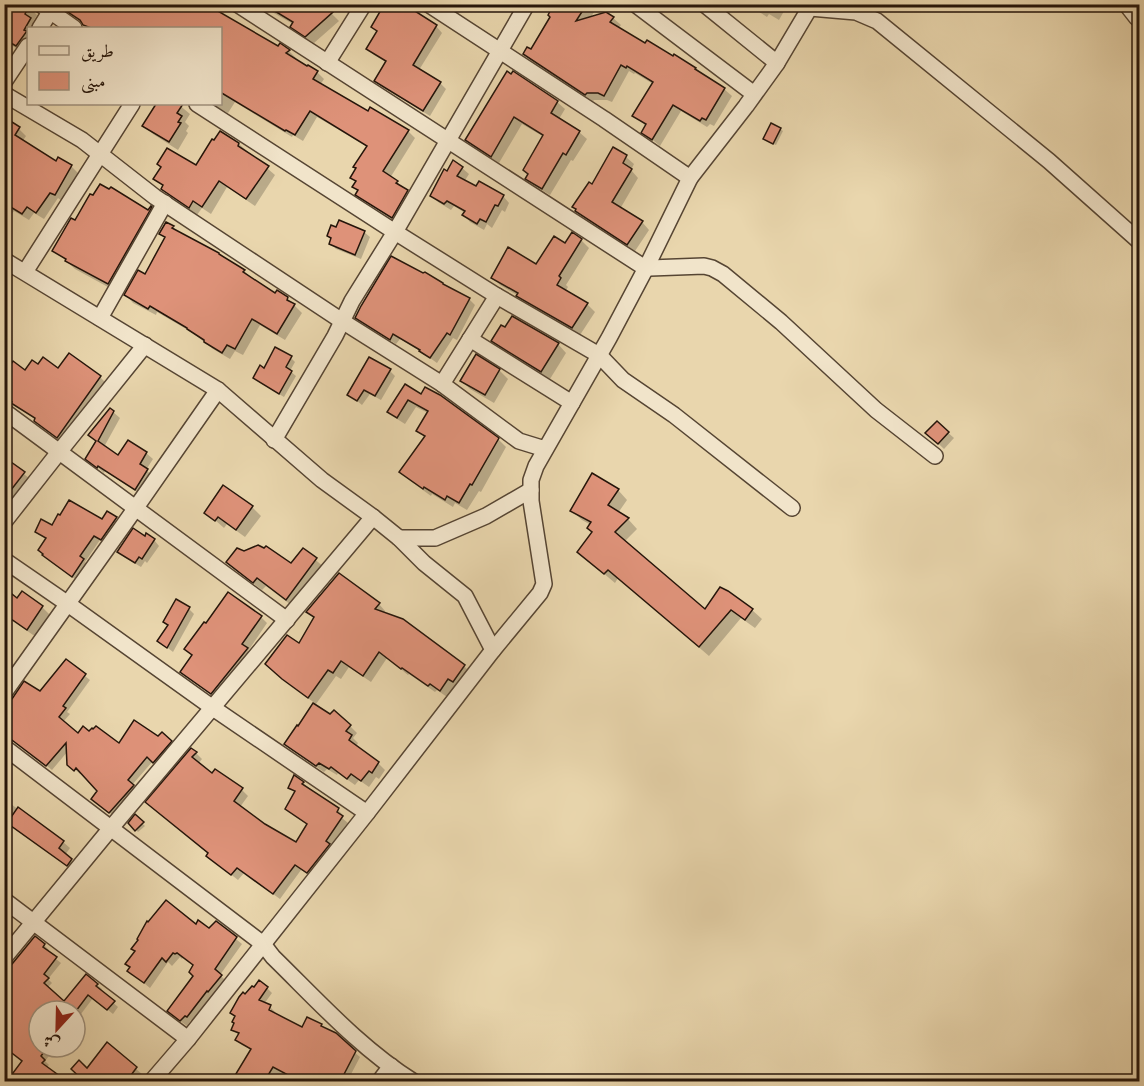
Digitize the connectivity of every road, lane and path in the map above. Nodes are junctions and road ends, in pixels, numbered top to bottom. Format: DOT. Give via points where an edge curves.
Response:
graph roads {
  1 [pos="237,4"];
  2 [pos="364,4"];
  3 [pos="428,4"];
  4 [pos="527,4"];
  5 [pos="635,4"];
  6 [pos="704,4"];
  7 [pos="1126,4"];
  8 [pos="811,6"];
  9 [pos="49,7"];
  10 [pos="1137,18"];
  11 [pos="40,27"];
  12 [pos="73,27"];
  13 [pos="27,48"];
  14 [pos="500,52"];
  15 [pos="327,63"];
  16 [pos="777,63"];
  17 [pos="4,82"];
  18 [pos="4,94"];
  19 [pos="754,94"];
  20 [pos="131,105"];
  21 [pos="199,105"];
  22 [pos="448,141"];
  23 [pos="101,153"];
  24 [pos="690,178"];
  25 [pos="165,203"];
  26 [pos="395,232"];
  27 [pos="1140,242"];
  28 [pos="4,260"];
  29 [pos="646,268"];
  30 [pos="25,272"];
  31 [pos="497,296"];
  32 [pos="100,318"];
  33 [pos="342,321"];
  34 [pos="470,339"];
  35 [pos="145,345"];
  36 [pos="599,355"];
  37 [pos="442,384"];
  38 [pos="218,390"];
  39 [pos="572,403"];
  40 [pos="4,411"];
  41 [pos="274,440"];
  42 [pos="545,449"];
  43 [pos="59,452"];
  44 [pos="935,456"];
  45 [pos="531,490"];
  46 [pos="792,508"];
  47 [pos="135,509"];
  48 [pos="373,517"];
  49 [pos="4,522"];
  50 [pos="399,538"];
  51 [pos="4,560"];
  52 [pos="68,604"];
  53 [pos="287,620"];
  54 [pos="493,650"];
  55 [pos="4,693"];
  56 [pos="213,708"];
  57 [pos="4,747"];
  58 [pos="367,813"];
  59 [pos="111,828"];
  60 [pos="4,900"];
  61 [pos="34,921"];
  62 [pos="262,944"];
  63 [pos="4,958"];
  64 [pos="188,1039"];
  65 [pos="391,1066"];
  66 [pos="151,1082"];
  67 [pos="379,1082"];
  68 [pos="414,1082"];
  1 -- 15 [label="street"];
  2 -- 15 [label="street"];
  3 -- 14 [label="street"];
  4 -- 14 [label="street"];
  5 -- 19 [label="street"];
  6 -- 16 [label="street"];
  7 -- 10 [label="street"];
  8 -- 16 [label="street"];
  8 -- 27 [label="street" via="856,12 877,21"];
  9 -- 11 [label="street"];
  9 -- 12 [label="street"];
  13 -- 17 [label="street"];
  14 -- 22 [label="street"];
  14 -- 24 [label="street"];
  15 -- 22 [label="street"];
  16 -- 19 [label="street"];
  18 -- 23 [label="street"];
  19 -- 24 [label="street"];
  20 -- 23 [label="street"];
  21 -- 26 [label="street"];
  22 -- 26 [label="street"];
  22 -- 29 [label="street"];
  23 -- 25 [label="street"];
  23 -- 30 [label="street"];
  24 -- 29 [label="street"];
  25 -- 32 [label="street"];
  25 -- 33 [label="street"];
  26 -- 31 [label="street"];
  26 -- 33 [label="street"];
  28 -- 30 [label="street"];
  29 -- 36 [label="street"];
  29 -- 44 [label="street" via="704,266 723,274 876,410"];
  30 -- 32 [label="street"];
  31 -- 34 [label="street"];
  31 -- 36 [label="street"];
  32 -- 35 [label="street"];
  33 -- 37 [label="street"];
  33 -- 41 [label="street"];
  34 -- 37 [label="street"];
  34 -- 39 [label="street"];
  35 -- 38 [label="street"];
  35 -- 43 [label="street"];
  36 -- 39 [label="street"];
  36 -- 46 [label="street" via="623,380 675,415"];
  37 -- 42 [label="street" via="519,441"];
  38 -- 41 [label="street"];
  38 -- 47 [label="street"];
  39 -- 42 [label="street"];
  40 -- 43 [label="street"];
  41 -- 48 [label="street"];
  42 -- 45 [label="street" via="531,480"];
  43 -- 47 [label="street"];
  43 -- 49 [label="street"];
  45 -- 50 [label="street" via="486,516 435,538"];
  45 -- 54 [label="street" via="544,584"];
  47 -- 52 [label="street"];
  47 -- 53 [label="street"];
  48 -- 50 [label="street"];
  48 -- 53 [label="street"];
  50 -- 54 [label="street" via="465,596"];
  51 -- 52 [label="street"];
  52 -- 55 [label="street"];
  52 -- 56 [label="street"];
  53 -- 56 [label="street"];
  54 -- 58 [label="street"];
  56 -- 58 [label="street"];
  56 -- 59 [label="street"];
  57 -- 59 [label="street"];
  58 -- 62 [label="street"];
  59 -- 61 [label="street"];
  59 -- 62 [label="street"];
  60 -- 61 [label="street"];
  61 -- 63 [label="street"];
  61 -- 64 [label="street"];
  62 -- 64 [label="street"];
  62 -- 65 [label="street" via="352,1034"];
  64 -- 66 [label="street"];
  65 -- 67 [label="street"];
  65 -- 68 [label="street"];
}
